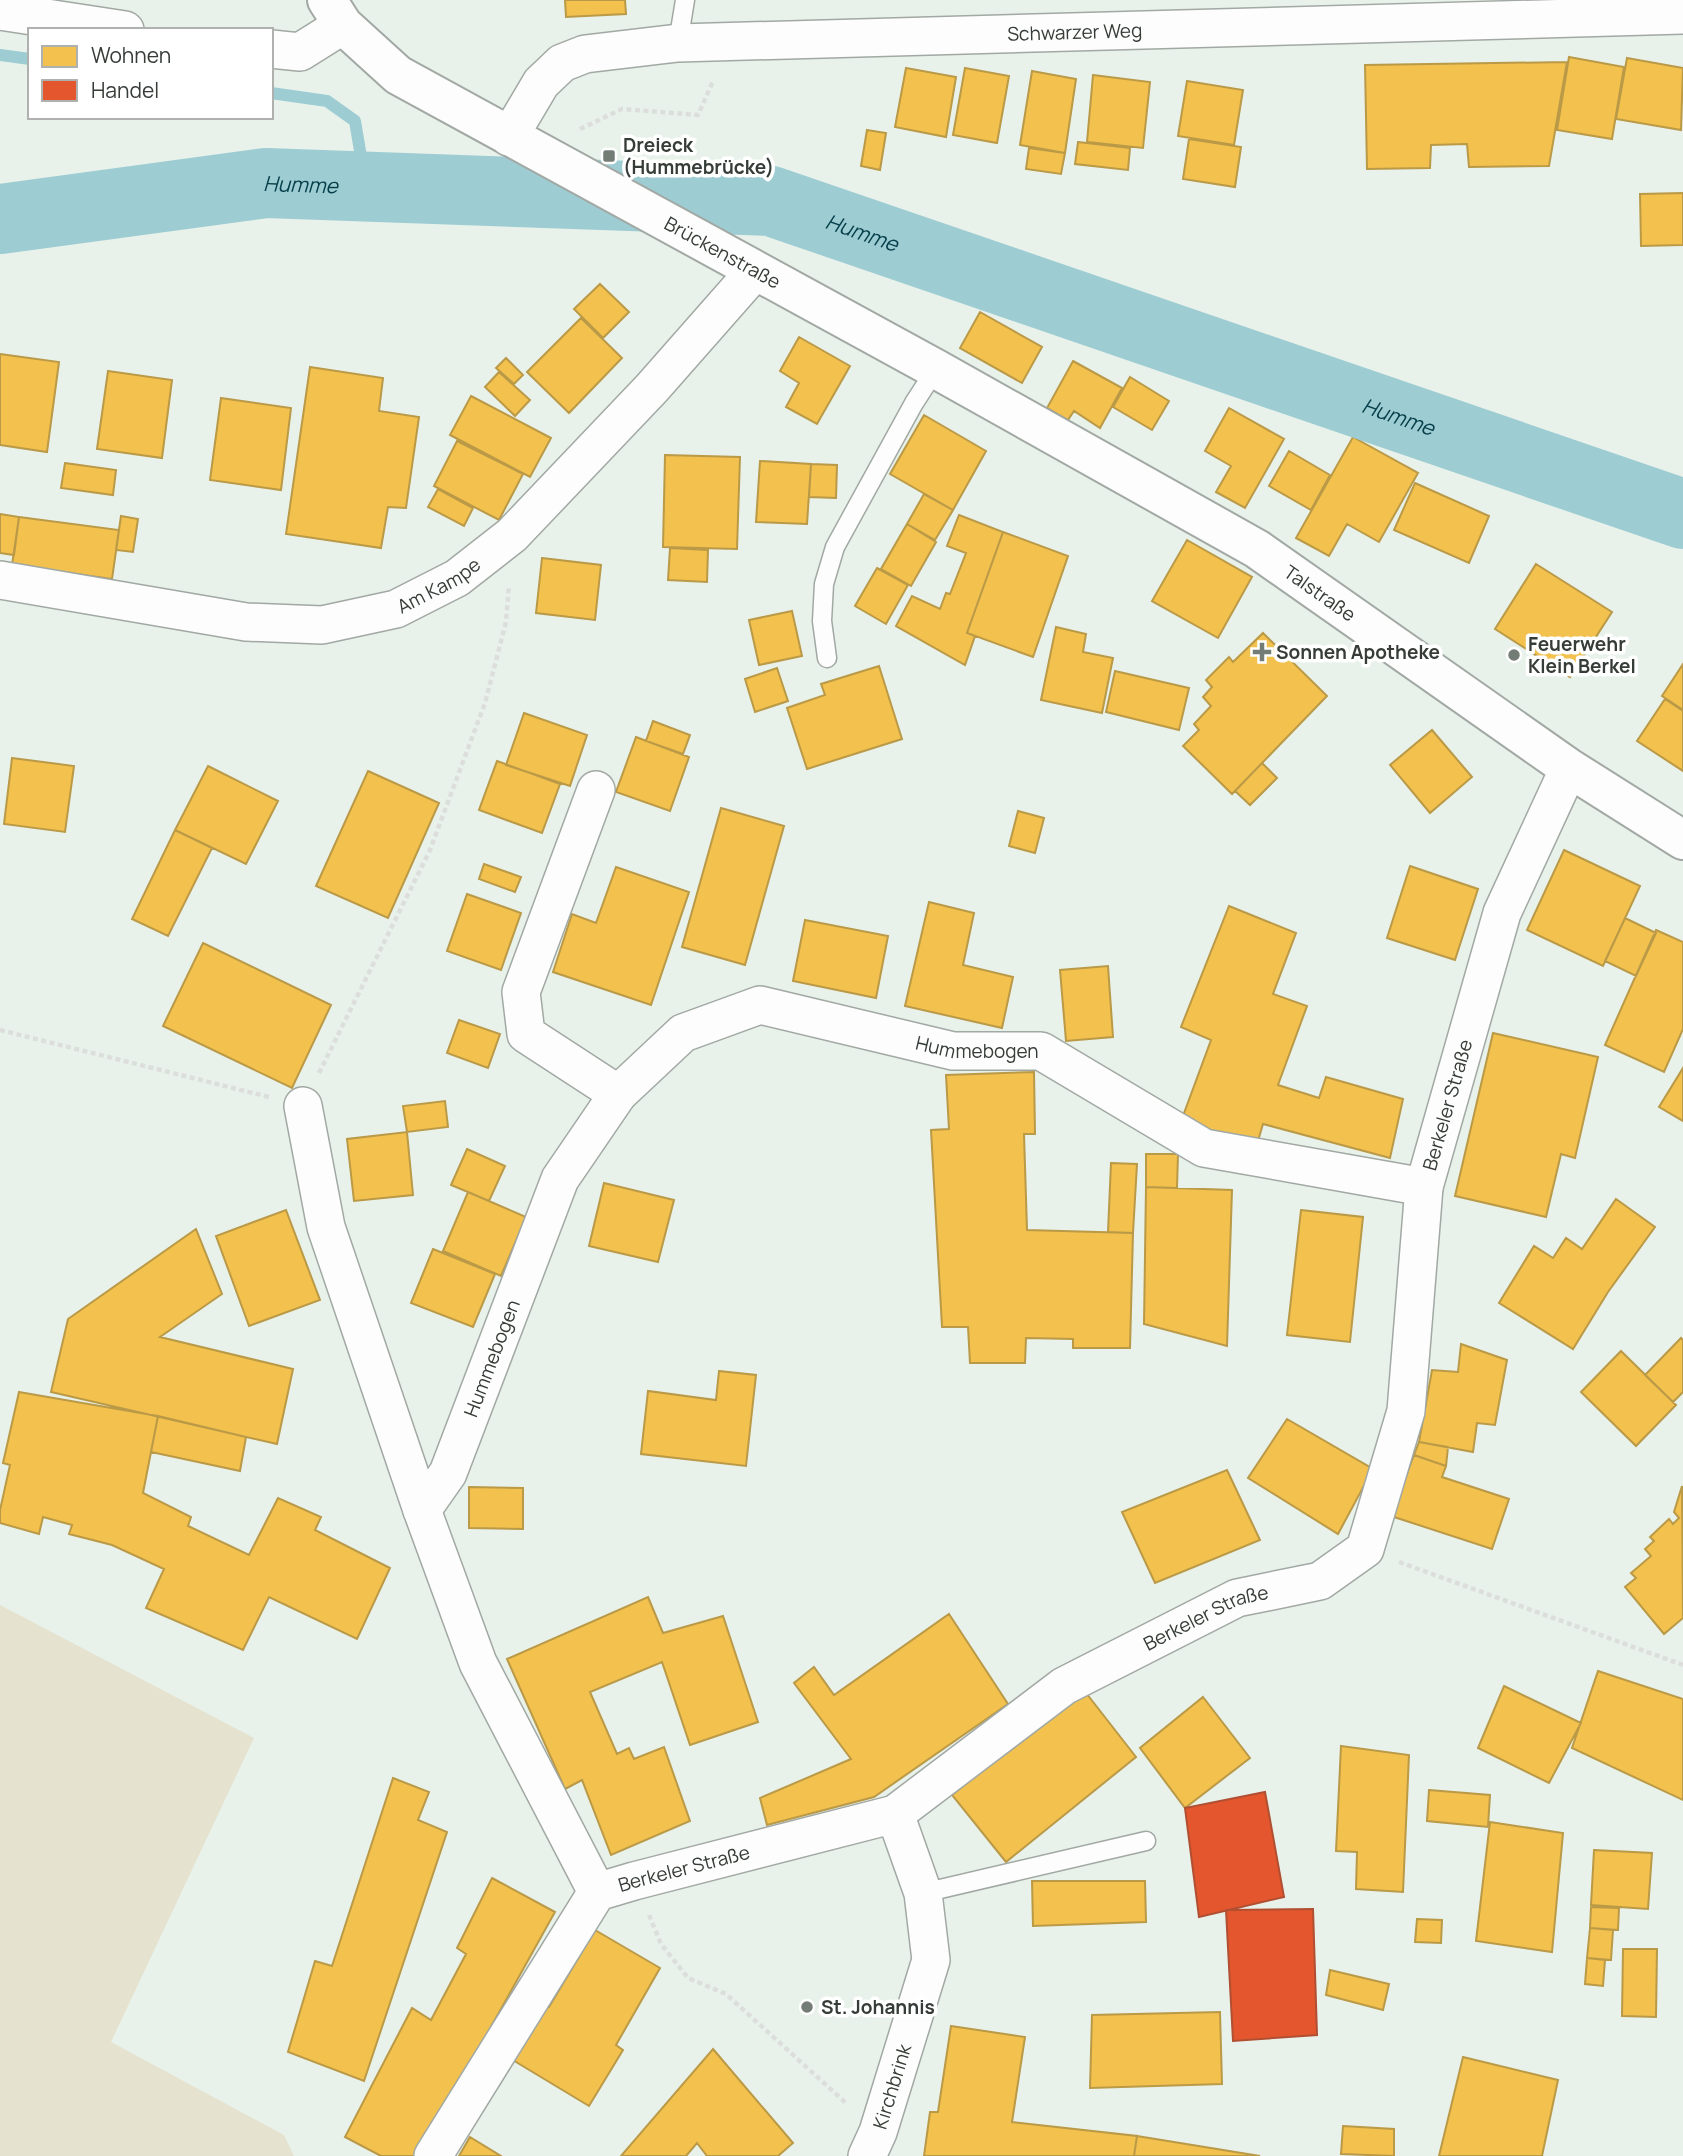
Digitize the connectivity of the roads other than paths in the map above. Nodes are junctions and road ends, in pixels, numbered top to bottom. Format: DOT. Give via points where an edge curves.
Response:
graph roads {
  1 [pos="685,0"];
  2 [pos="0,11"];
  3 [pos="336,13"];
  4 [pos="1683,15"];
  5 [pos="112,28"];
  6 [pos="678,43"];
  7 [pos="273,49"];
  8 [pos="509,137"];
  9 [pos="755,271"];
  10 [pos="936,369"];
  11 [pos="1124,474"];
  12 [pos="0,580"];
  13 [pos="827,658"];
  14 [pos="1569,768"];
  15 [pos="596,790"];
  16 [pos="1683,840"];
  17 [pos="618,1094"];
  18 [pos="303,1106"];
  19 [pos="1424,1187"];
  20 [pos="422,1510"];
  21 [pos="895,1814"];
  22 [pos="1146,1841"];
  23 [pos="597,1892"];
  24 [pos="923,1893"];
  25 [pos="872,2144"];
  26 [pos="433,2156"];
  1 -- 6 [label="lane"];
  2 -- 5 [label="street"];
  3 -- 7 [label="street" via="300,52"];
  3 -- 8 [label="street, Brückenstraße" via="398,75"];
  4 -- 6 [label="street, Schwarzer Weg"];
  6 -- 8 [label="street, Schwarzer Weg" via="584,54 562,63 541,83"];
  8 -- 9 [label="street, Brückenstraße"];
  9 -- 10 [label="street, Brückenstraße"];
  9 -- 12 [label="street, Am Kampe" via="512,535 457,578 396,609 322,625 246,622"];
  10 -- 11 [label="street, Brückenstraße"];
  10 -- 13 [label="lane" via="835,547 824,584"];
  11 -- 14 [label="street, Talstraße" via="1257,549"];
  14 -- 16 [label="street, Talstraße"];
  14 -- 19 [label="street, Berkeler Straße" via="1502,913"];
  15 -- 17 [label="street" via="521,992 526,1034"];
  17 -- 19 [label="street, Hummebogen" via="683,1033 760,1005 953,1051 1041,1051 1204,1148"];
  17 -- 20 [label="street, Hummebogen" via="560,1179 448,1474"];
  18 -- 20 [label="street" via="326,1227"];
  19 -- 21 [label="street, Berkeler Straße" via="1406,1412 1365,1549 1320,1581 1237,1598 1064,1686"];
  20 -- 23 [label="street" via="478,1663"];
  21 -- 23 [label="street, Berkeler Straße"];
  21 -- 24 [label="street, Kirchbrink"];
  22 -- 24 [label="lane"];
  23 -- 26 [label="street, Berkeler Straße"];
  24 -- 25 [label="street, Kirchbrink" via="931,1960"];
}
